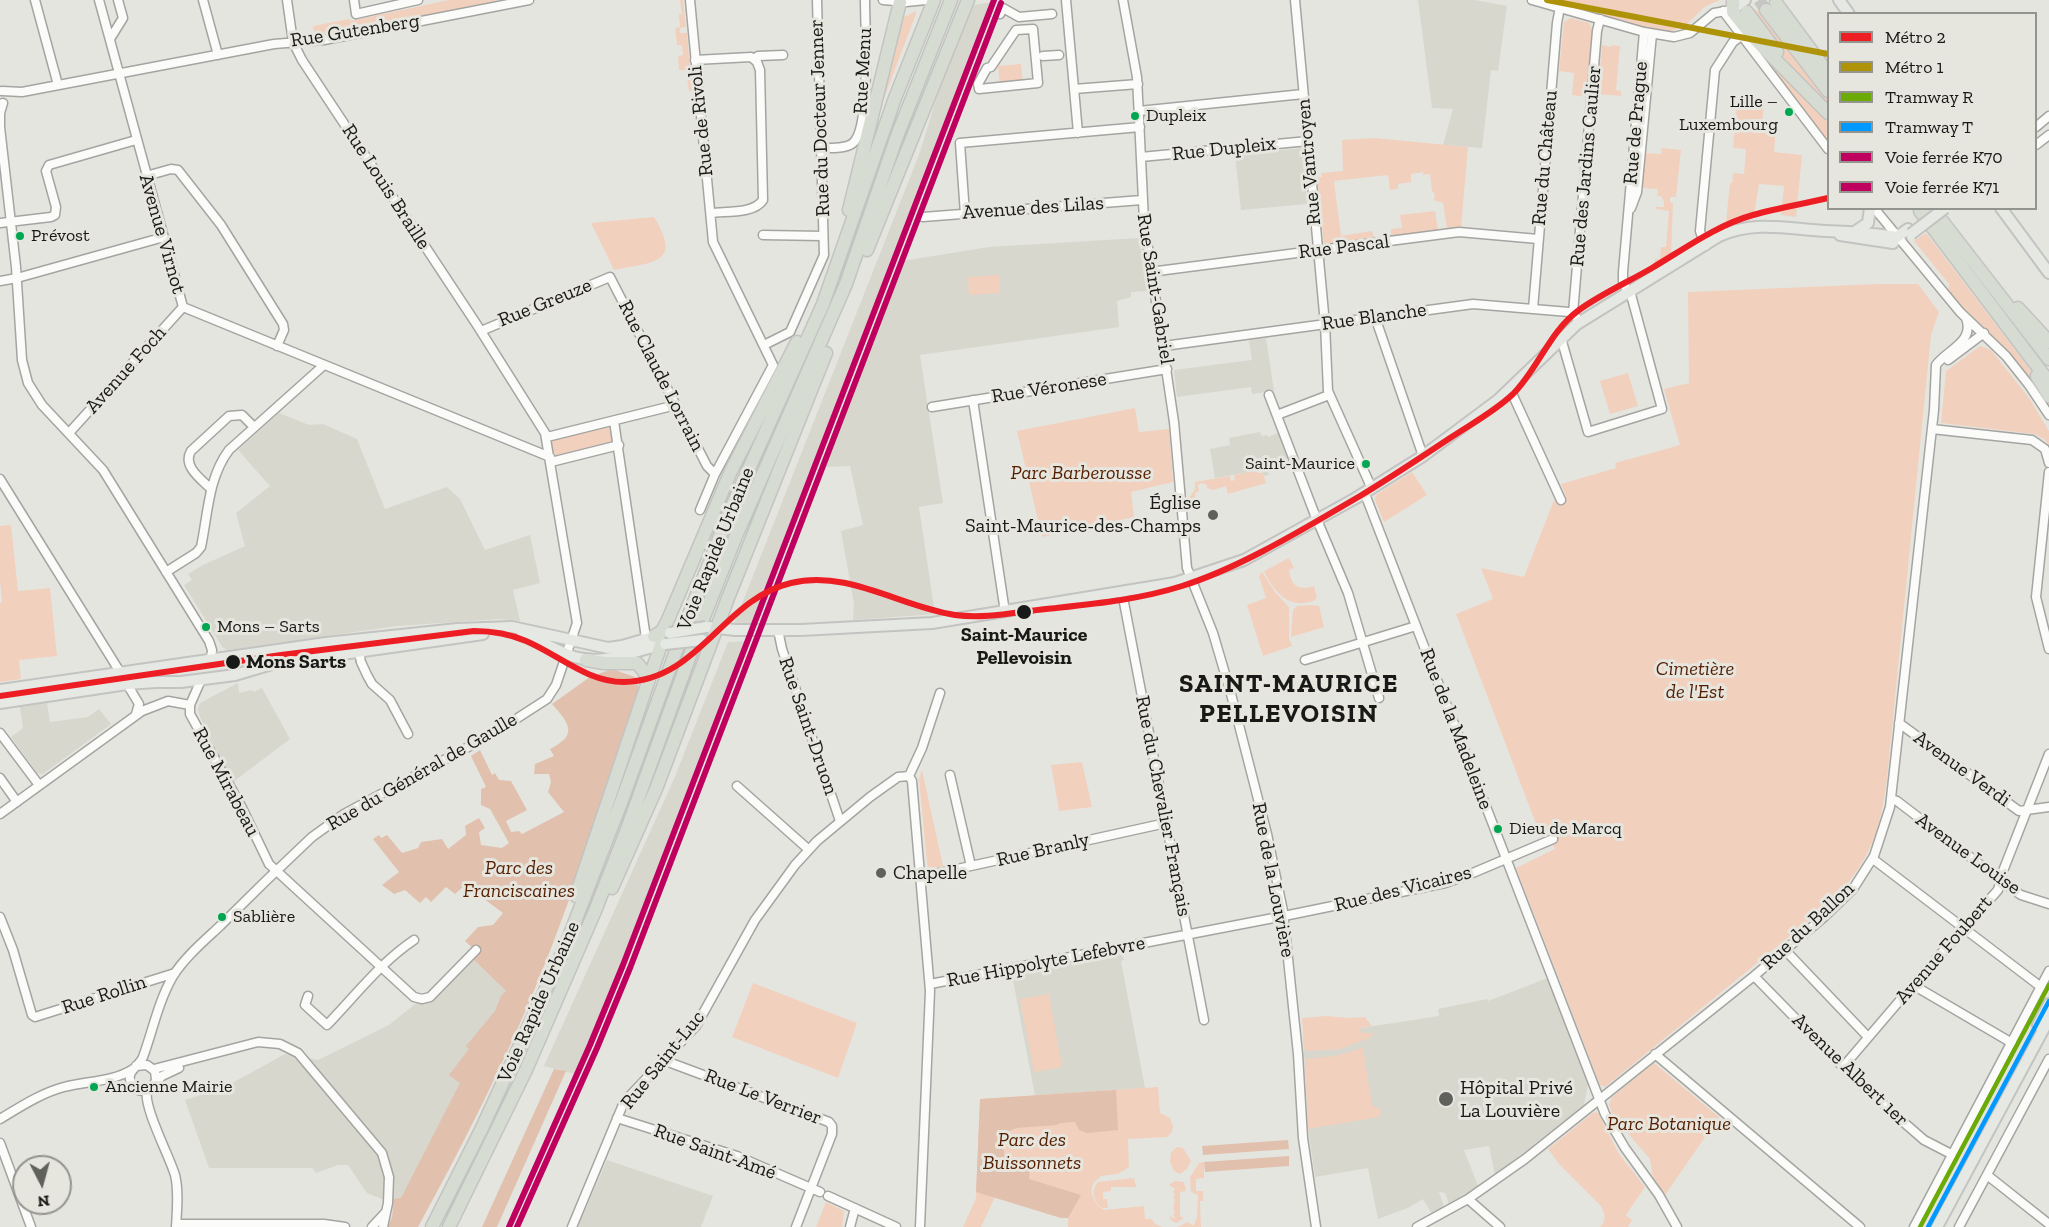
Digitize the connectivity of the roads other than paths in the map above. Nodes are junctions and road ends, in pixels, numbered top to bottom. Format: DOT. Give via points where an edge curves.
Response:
graph roads {
  1 [pos="35,0"];
  2 [pos="99,0"];
  3 [pos="118,0"];
  4 [pos="203,0"];
  5 [pos="287,0"];
  6 [pos="354,0"];
  7 [pos="418,0"];
  8 [pos="529,0"];
  9 [pos="690,0"];
  10 [pos="817,0"];
  11 [pos="865,0"];
  12 [pos="883,0"];
  13 [pos="951,0"];
  14 [pos="968,0"];
  15 [pos="1066,0"];
  16 [pos="1123,0"];
  17 [pos="1295,0"];
  18 [pos="1532,0"];
  19 [pos="922,1"];
  20 [pos="503,2"];
  21 [pos="1729,5"];
  22 [pos="1746,6"];
  23 [pos="1560,7"];
  24 [pos="1000,14"];
  25 [pos="1052,14"];
  26 [pos="1600,19"];
  27 [pos="1648,33"];
  28 [pos="1741,36"];
  29 [pos="110,39"];
  30 [pos="293,42"];
  31 [pos="1065,54"];
  32 [pos="218,55"];
  33 [pos="783,55"];
  34 [pos="1039,57"];
  35 [pos="754,59"];
  36 [pos="695,60"];
  37 [pos="1827,72"];
  38 [pos="119,74"];
  39 [pos="1138,84"];
  40 [pos="58,85"];
  41 [pos="1074,89"];
  42 [pos="1,90"];
  43 [pos="1827,90"];
  44 [pos="22,92"];
  45 [pos="1303,94"];
  46 [pos="1814,99"];
  47 [pos="2,104"];
  48 [pos="1139,111"];
  49 [pos="1827,112"];
  50 [pos="2049,116"];
  51 [pos="2037,126"];
  52 [pos="1140,127"];
  53 [pos="1078,133"];
  54 [pos="2049,135"];
  55 [pos="1,140"];
  56 [pos="136,140"];
  57 [pos="1308,141"];
  58 [pos="2037,144"];
  59 [pos="821,148"];
  60 [pos="1827,148"];
  61 [pos="1141,157"];
  62 [pos="146,176"];
  63 [pos="1142,200"];
  64 [pos="1871,210"];
  65 [pos="1874,210"];
  66 [pos="1928,210"];
  67 [pos="1930,210"];
  68 [pos="1930,210"];
  69 [pos="1942,210"];
  70 [pos="2002,210"];
  71 [pos="711,213"];
  72 [pos="965,214"];
  73 [pos="923,217"];
  74 [pos="12,221"];
  75 [pos="0,223"];
  76 [pos="1946,226"];
  77 [pos="1825,231"];
  78 [pos="1855,231"];
  79 [pos="1910,232"];
  80 [pos="762,235"];
  81 [pos="823,236"];
  82 [pos="164,237"];
  83 [pos="1538,239"];
  84 [pos="1899,240"];
  85 [pos="1705,246"];
  86 [pos="1318,250"];
  87 [pos="840,258"];
  88 [pos="1150,272"];
  89 [pos="2049,273"];
  90 [pos="610,277"];
  91 [pos="17,278"];
  92 [pos="0,281"];
  93 [pos="844,290"];
  94 [pos="1629,292"];
  95 [pos="823,304"];
  96 [pos="183,307"];
  97 [pos="1533,309"];
  98 [pos="1997,311"];
  99 [pos="833,317"];
  100 [pos="1374,317"];
  101 [pos="1576,318"];
  102 [pos="1966,318"];
  103 [pos="1325,324"];
  104 [pos="481,331"];
  105 [pos="1984,333"];
  106 [pos="1561,338"];
  107 [pos="2049,342"];
  108 [pos="764,345"];
  109 [pos="278,346"];
  110 [pos="1164,346"];
  111 [pos="2049,359"];
  112 [pos="324,365"];
  113 [pos="1167,369"];
  114 [pos="2049,382"];
  115 [pos="1510,389"];
  116 [pos="1936,390"];
  117 [pos="1329,394"];
  118 [pos="1269,395"];
  119 [pos="2049,396"];
  120 [pos="973,400"];
  121 [pos="676,405"];
  122 [pos="932,406"];
  123 [pos="1277,415"];
  124 [pos="2049,415"];
  125 [pos="614,421"];
  126 [pos="254,427"];
  127 [pos="1932,429"];
  128 [pos="69,433"];
  129 [pos="547,437"];
  130 [pos="619,445"];
  131 [pos="1423,456"];
  132 [pos="551,460"];
  133 [pos="2049,463"];
  134 [pos="2049,472"];
  135 [pos="715,474"];
  136 [pos="0,479"];
  137 [pos="211,489"];
  138 [pos="1368,491"];
  139 [pos="1561,500"];
  140 [pos="700,510"];
  141 [pos="1317,519"];
  142 [pos="166,572"];
  143 [pos="1190,576"];
  144 [pos="1122,592"];
  145 [pos="1005,612"];
  146 [pos="1416,626"];
  147 [pos="778,631"];
  148 [pos="708,634"];
  149 [pos="661,637"];
  150 [pos="571,641"];
  151 [pos="1364,642"];
  152 [pos="358,645"];
  153 [pos="2049,649"];
  154 [pos="567,654"];
  155 [pos="618,657"];
  156 [pos="211,659"];
  157 [pos="586,660"];
  158 [pos="1305,660"];
  159 [pos="120,672"];
  160 [pos="201,680"];
  161 [pos="127,684"];
  162 [pos="647,685"];
  163 [pos="0,690"];
  164 [pos="940,693"];
  165 [pos="1379,698"];
  166 [pos="0,703"];
  167 [pos="190,705"];
  168 [pos="136,714"];
  169 [pos="1899,723"];
  170 [pos="0,733"];
  171 [pos="408,734"];
  172 [pos="2049,754"];
  173 [pos="950,775"];
  174 [pos="909,776"];
  175 [pos="0,778"];
  176 [pos="39,785"];
  177 [pos="737,786"];
  178 [pos="1891,799"];
  179 [pos="17,802"];
  180 [pos="2049,807"];
  181 [pos="2026,811"];
  182 [pos="0,814"];
  183 [pos="840,821"];
  184 [pos="1166,823"];
  185 [pos="1553,839"];
  186 [pos="806,847"];
  187 [pos="1873,859"];
  188 [pos="1507,860"];
  189 [pos="971,866"];
  190 [pos="277,871"];
  191 [pos="921,877"];
  192 [pos="2000,880"];
  193 [pos="2049,904"];
  194 [pos="595,911"];
  195 [pos="1284,916"];
  196 [pos="0,917"];
  197 [pos="1964,927"];
  198 [pos="1188,935"];
  199 [pos="414,940"];
  200 [pos="565,947"];
  201 [pos="1785,950"];
  202 [pos="476,951"];
  203 [pos="381,967"];
  204 [pos="2049,971"];
  205 [pos="175,973"];
  206 [pos="1754,976"];
  207 [pos="930,984"];
  208 [pos="1913,985"];
  209 [pos="2041,987"];
  210 [pos="167,989"];
  211 [pos="308,996"];
  212 [pos="2049,1004"];
  213 [pos="2049,1019"];
  214 [pos="1204,1020"];
  215 [pos="2049,1034"];
  216 [pos="1868,1037"];
  217 [pos="2012,1043"];
  218 [pos="1655,1054"];
  219 [pos="198,1059"];
  220 [pos="2049,1059"];
  221 [pos="663,1060"];
  222 [pos="1843,1067"];
  223 [pos="134,1068"];
  224 [pos="152,1068"];
  225 [pos="96,1081"];
  226 [pos="156,1082"];
  227 [pos="131,1084"];
  228 [pos="147,1090"];
  229 [pos="1599,1099"];
  230 [pos="617,1118"];
  231 [pos="0,1119"];
  232 [pos="0,1143"];
  233 [pos="1982,1143"];
  234 [pos="1953,1155"];
  235 [pos="1965,1173"];
  236 [pos="1987,1175"];
  237 [pos="820,1192"];
  238 [pos="1468,1199"];
  239 [pos="388,1207"];
  240 [pos="855,1208"];
  241 [pos="1946,1224"];
  242 [pos="2049,1224"];
  243 [pos="176,1226"];
  244 [pos="31,1227"];
  245 [pos="345,1227"];
  246 [pos="372,1227"];
  247 [pos="383,1227"];
  248 [pos="432,1227"];
  249 [pos="449,1227"];
  250 [pos="572,1227"];
  251 [pos="796,1227"];
  252 [pos="850,1227"];
  253 [pos="896,1227"];
  254 [pos="920,1227"];
  255 [pos="1316,1227"];
  256 [pos="1417,1227"];
  257 [pos="1500,1227"];
  258 [pos="1677,1227"];
  259 [pos="1860,1227"];
  260 [pos="1914,1227"];
  261 [pos="1930,1227"];
  262 [pos="1936,1227"];
  263 [pos="1959,1227"];
  1 -- 40 [label="street"];
  2 -- 29 [label="street, Avenue Virnot"];
  3 -- 29 [label="street" via="123,18"];
  4 -- 32 [label="street"];
  5 -- 30 [label="street"];
  6 -- 7 [label="street, Rue Gutenberg" via="356,14"];
  8 -- 20 [label="street, Rue Gutenberg"];
  9 -- 36 [label="street, Rue de Rivoli"];
  10 -- 59 [label="street, Rue du Docteur Jenner"];
  11 -- 59 [label="street, Rue Menu" via="866,102 856,138 846,146"];
  12 -- 19 [label="street"];
  13 -- 93 [label="highway, Voie Rapide Urbaine" via="897,136"];
  14 -- 93 [label="highway" via="866,254"];
  15 -- 31 [label="street"];
  16 -- 39 [label="street, Rue Saint-Gabriel"];
  17 -- 45 [label="street, Rue Vantroyen"];
  18 -- 23 [label="street"];
  19 -- 87 [label="highway, Voie Rapide Urbaine" via="895,98"];
  19 -- 87 [label="highway" via="846,220"];
  20 -- 30 [label="street, Rue Gutenberg" via="324,40"];
  21 -- 22 [label="main road"];
  21 -- 27 [label="street" via="1682,36"];
  21 -- 28 [label="street"];
  21 -- 46 [label="highway" via="1770,55"];
  22 -- 46 [label="highway"];
  23 -- 26 [label="street"];
  23 -- 83 [label="street, Rue du Château"];
  24 -- 25 [label="street" via="1003,8 1019,17"];
  26 -- 27 [label="street"];
  26 -- 101 [label="street, Rue des Jardins Caulier"];
  27 -- 94 [label="street, Rue de Prague" via="1623,277"];
  28 -- 60 [label="street"];
  28 -- 85 [label="street" via="1715,70 1700,231"];
  29 -- 38 [label="street, Avenue Virnot"];
  30 -- 32 [label="street, Rue Gutenberg"];
  30 -- 104 [label="street, Rue Louis Braille"];
  31 -- 34 [label="street"];
  31 -- 41 [label="street"];
  32 -- 38 [label="street, Rue Gutenberg"];
  33 -- 35 [label="street"];
  34 -- 34 [label="street" via="1038,83 979,89 987,68 1016,30 1033,29"];
  35 -- 36 [label="street"];
  35 -- 71 [label="street" via="760,70 763,200 753,208"];
  36 -- 71 [label="street, Rue de Rivoli"];
  37 -- 43 [label="highway" via="1771,7"];
  38 -- 40 [label="street, Rue Gutenberg"];
  38 -- 56 [label="street, Avenue Virnot"];
  39 -- 41 [label="street"];
  39 -- 48 [label="street, Rue Saint-Gabriel"];
  40 -- 44 [label="street, Rue Gutenberg"];
  41 -- 53 [label="street"];
  42 -- 44 [label="street"];
  42 -- 47 [label="street" via="5,96"];
  44 -- 47 [label="street"];
  45 -- 48 [label="street"];
  45 -- 57 [label="street, Rue Vantroyen"];
  46 -- 49 [label="highway"];
  47 -- 55 [label="street"];
  48 -- 52 [label="street, Rue Saint-Gabriel"];
  50 -- 51 [label="street"];
  52 -- 53 [label="street"];
  52 -- 61 [label="street, Rue Saint-Gabriel"];
  53 -- 72 [label="street" via="960,143"];
  54 -- 58 [label="street"];
  55 -- 74 [label="street"];
  56 -- 62 [label="street, Avenue Virnot"];
  56 -- 74 [label="street" via="49,165 46,171 55,215"];
  57 -- 61 [label="street, Rue Dupleix"];
  57 -- 86 [label="street, Rue Vantroyen"];
  59 -- 81 [label="street, Rue du Docteur Jenner"];
  61 -- 63 [label="street, Rue Saint-Gabriel"];
  62 -- 82 [label="street, Avenue Virnot"];
  62 -- 109 [label="street" via="171,168 178,170 215,216 282,322 284,330"];
  63 -- 72 [label="street, Avenue des Lilas"];
  63 -- 88 [label="street, Rue Saint-Gabriel"];
  64 -- 78 [label="main road" via="1868,223"];
  65 -- 84 [label="street"];
  66 -- 79 [label="main road"];
  67 -- 76 [label="highway"];
  68 -- 98 [label="highway"];
  69 -- 79 [label="main road, bridge"];
  70 -- 89 [label="main road"];
  71 -- 108 [label="street, Rue de Rivoli" via="713,242"];
  72 -- 73 [label="street, Avenue des Lilas"];
  74 -- 75 [label="street"];
  74 -- 91 [label="street"];
  76 -- 107 [label="highway"];
  76 -- 111 [label="highway"];
  77 -- 78 [label="main road"];
  77 -- 84 [label="main road" via="1896,244"];
  77 -- 85 [label="main road" via="1752,226 1726,233"];
  78 -- 84 [label="main road"];
  79 -- 84 [label="main road"];
  80 -- 81 [label="street"];
  81 -- 108 [label="street, Rue du Docteur Jenner" via="824,255 790,332"];
  82 -- 91 [label="street"];
  82 -- 96 [label="street, Avenue Virnot"];
  83 -- 86 [label="street, Rue Pascal" via="1459,232"];
  83 -- 97 [label="street, Rue du Château"];
  84 -- 102 [label="street"];
  85 -- 94 [label="main road"];
  86 -- 88 [label="street, Rue Pascal"];
  86 -- 103 [label="street, Rue Vantroyen"];
  87 -- 95 [label="highway, Voie Rapide Urbaine"];
  88 -- 110 [label="street, Rue Saint-Gabriel"];
  90 -- 104 [label="street, Rue Greuze"];
  90 -- 121 [label="street, Rue Claude Lorrain"];
  91 -- 92 [label="street"];
  91 -- 128 [label="street" via="24,370 38,399"];
  93 -- 99 [label="highway, Voie Rapide Urbaine"];
  94 -- 101 [label="main road"];
  94 -- 106 [label="street, Rue de Prague" via="1662,409 1588,432"];
  95 -- 149 [label="highway" via="804,331 746,440"];
  95 -- 200 [label="highway, Voie Rapide Urbaine" via="715,548"];
  96 -- 109 [label="street, Avenue Virnot"];
  96 -- 128 [label="street, Avenue Foch"];
  97 -- 100 [label="street, Rue Blanche" via="1473,304"];
  97 -- 101 [label="street, Rue Blanche"];
  98 -- 114 [label="highway"];
  98 -- 119 [label="highway"];
  99 -- 148 [label="highway" via="830,342"];
  99 -- 194 [label="highway, Voie Rapide Urbaine" via="729,553"];
  100 -- 103 [label="street, Rue Blanche"];
  100 -- 131 [label="street"];
  101 -- 106 [label="main road"];
  102 -- 105 [label="street"];
  102 -- 116 [label="street, Rue du Ballon" via="1968,335 1936,365"];
  103 -- 110 [label="street, Rue Blanche"];
  103 -- 117 [label="street, Rue Vantroyen"];
  104 -- 129 [label="street, Rue Louis Braille"];
  105 -- 116 [label="street, Rue du Ballon" via="1942,365"];
  105 -- 124 [label="street" via="2013,364"];
  106 -- 115 [label="main road"];
  108 -- 135 [label="street" via="773,365"];
  109 -- 112 [label="street, Avenue Virnot"];
  110 -- 113 [label="street, Rue Saint-Gabriel"];
  112 -- 126 [label="street"];
  112 -- 132 [label="street, Avenue Virnot"];
  113 -- 120 [label="street, Rue Véronese"];
  113 -- 143 [label="street, Rue Saint-Gabriel"];
  115 -- 131 [label="main road"];
  115 -- 139 [label="street"];
  116 -- 127 [label="street, Rue du Ballon"];
  117 -- 123 [label="street"];
  117 -- 138 [label="street, Rue de la Madeleine"];
  118 -- 123 [label="street"];
  120 -- 122 [label="street, Rue Véronese"];
  120 -- 145 [label="street"];
  121 -- 125 [label="street"];
  121 -- 135 [label="street, Rue Claude Lorrain" via="706,466"];
  123 -- 141 [label="street"];
  125 -- 129 [label="street"];
  125 -- 130 [label="street"];
  126 -- 137 [label="street" via="225,455"];
  126 -- 137 [label="street" via="242,414 229,416 191,452 189,465"];
  127 -- 133 [label="street" via="2032,440 2045,449"];
  127 -- 169 [label="street, Rue du Ballon"];
  128 -- 142 [label="street" via="104,470"];
  129 -- 132 [label="street, Rue du Général de Gaulle"];
  130 -- 132 [label="street"];
  130 -- 149 [label="street"];
  131 -- 138 [label="main road"];
  132 -- 150 [label="street, Rue du Général de Gaulle" via="577,622"];
  134 -- 153 [label="street" via="2036,597"];
  135 -- 140 [label="street"];
  136 -- 159 [label="street"];
  137 -- 142 [label="street" via="201,547"];
  138 -- 141 [label="main road"];
  138 -- 146 [label="street, Rue de la Madeleine"];
  141 -- 143 [label="main road" via="1259,550"];
  141 -- 151 [label="street"];
  142 -- 156 [label="street" via="209,641"];
  143 -- 144 [label="main road"];
  143 -- 195 [label="street, Rue de la Louvière" via="1213,633 1231,694"];
  144 -- 145 [label="main road"];
  144 -- 184 [label="street, Rue du Chevalier Français"];
  145 -- 147 [label="main road" via="915,625"];
  146 -- 151 [label="street"];
  146 -- 188 [label="street, Rue de la Madeleine"];
  147 -- 148 [label="main road"];
  147 -- 183 [label="street, Rue Saint-Druon"];
  148 -- 149 [label="main road, bridge"];
  148 -- 194 [label="highway" via="656,789 614,885"];
  149 -- 150 [label="main road" via="608,648"];
  149 -- 155 [label="main road"];
  149 -- 155 [label="main road"];
  149 -- 162 [label="highway"];
  150 -- 152 [label="main road" via="504,627 439,630"];
  150 -- 154 [label="street, Rue du Général de Gaulle"];
  151 -- 158 [label="street"];
  151 -- 165 [label="street"];
  152 -- 154 [label="main road" via="506,633 531,637"];
  152 -- 156 [label="main road"];
  152 -- 160 [label="main road" via="244,674"];
  152 -- 171 [label="street" via="369,679 390,700"];
  154 -- 157 [label="main road"];
  154 -- 190 [label="street, Rue du Général de Gaulle" via="554,690 539,705 340,817"];
  155 -- 157 [label="main road"];
  156 -- 159 [label="main road"];
  156 -- 160 [label="main road" via="208,673"];
  157 -- 162 [label="highway" via="637,663 646,674"];
  159 -- 161 [label="main road"];
  159 -- 163 [label="main road"];
  160 -- 161 [label="main road"];
  160 -- 167 [label="street, Rue Mirabeau"];
  161 -- 166 [label="main road"];
  161 -- 168 [label="street" via="139,704"];
  162 -- 200 [label="highway" via="570,913"];
  164 -- 174 [label="street"];
  167 -- 168 [label="street" via="168,701"];
  167 -- 190 [label="street, Rue Mirabeau" via="190,714 265,857"];
  168 -- 176 [label="street"];
  169 -- 178 [label="street, Rue du Ballon"];
  169 -- 181 [label="street, Avenue Verdi" via="2019,811"];
  170 -- 176 [label="street"];
  172 -- 181 [label="street, Avenue Foubert"];
  173 -- 189 [label="street"];
  174 -- 183 [label="street, Rue Saint-Luc" via="898,777"];
  174 -- 191 [label="street"];
  175 -- 179 [label="street"];
  176 -- 179 [label="street"];
  177 -- 186 [label="street"];
  178 -- 187 [label="street, Rue du Ballon"];
  178 -- 192 [label="street, Avenue Louise"];
  179 -- 182 [label="street"];
  180 -- 181 [label="street"];
  181 -- 192 [label="street, Avenue Foubert"];
  183 -- 186 [label="street, Rue Saint-Luc"];
  184 -- 189 [label="street, Rue Branly"];
  184 -- 198 [label="street, Rue du Chevalier Français"];
  185 -- 188 [label="street, Rue des Vicaires"];
  186 -- 221 [label="street, Rue Saint-Luc" via="755,920 696,1026"];
  187 -- 197 [label="street"];
  187 -- 201 [label="street, Rue du Ballon" via="1853,889"];
  188 -- 195 [label="street, Rue des Vicaires" via="1444,883"];
  188 -- 229 [label="street, Rue de la Madeleine"];
  189 -- 191 [label="street, Rue Branly"];
  190 -- 203 [label="street, Rue Mirabeau"];
  190 -- 205 [label="street, Rue du Général de Gaulle"];
  191 -- 207 [label="street"];
  192 -- 193 [label="street, Avenue Louise" via="2021,895"];
  192 -- 197 [label="street, Avenue Foubert" via="1998,890"];
  194 -- 249 [label="highway, Voie Rapide Urbaine" via="526,1070"];
  195 -- 198 [label="street, Rue des Vicaires"];
  195 -- 255 [label="street, Rue de la Louvière" via="1303,1137"];
  196 -- 205 [label="street, Rue Rollin" via="33,1017"];
  197 -- 208 [label="street, Avenue Foubert"];
  197 -- 209 [label="street"];
  198 -- 207 [label="street, Rue Hippolyte Lefebvre"];
  198 -- 214 [label="street, Rue du Chevalier Français"];
  199 -- 203 [label="street"];
  200 -- 248 [label="highway, Voie Rapide Urbaine"];
  201 -- 206 [label="street, Rue du Ballon"];
  201 -- 216 [label="street"];
  202 -- 203 [label="street, Rue Mirabeau" via="438,990 422,999 414,997"];
  203 -- 211 [label="street" via="327,1025 305,1005"];
  204 -- 209 [label="street"];
  205 -- 210 [label="street, Rue du Général de Gaulle"];
  206 -- 218 [label="street, Rue du Ballon"];
  206 -- 222 [label="street, Avenue Albert 1er"];
  207 -- 254 [label="street, Rue Hippolyte Lefebvre"];
  208 -- 216 [label="street, Avenue Foubert"];
  208 -- 217 [label="street"];
  209 -- 217 [label="street"];
  210 -- 223 [label="street, Rue du Général de Gaulle" via="142,1058"];
  210 -- 224 [label="street, Rue du Général de Gaulle" via="149,1052"];
  212 -- 233 [label="main road" via="1990,1117"];
  213 -- 233 [label="main road"];
  215 -- 241 [label="main road"];
  216 -- 222 [label="street, Avenue Foubert"];
  217 -- 234 [label="street"];
  218 -- 229 [label="street, Rue du Ballon"];
  218 -- 259 [label="street"];
  219 -- 224 [label="street"];
  219 -- 226 [label="street"];
  219 -- 239 [label="street" via="263,1042 284,1046 302,1056 382,1153 389,1176"];
  220 -- 236 [label="street"];
  221 -- 230 [label="street, Rue Saint-Luc" via="626,1099"];
  221 -- 237 [label="street, Rue Le Verrier" via="829,1122 832,1134"];
  222 -- 234 [label="street, Avenue Albert 1er" via="1920,1137"];
  223 -- 224 [label="street" via="145,1064"];
  223 -- 225 [label="street"];
  223 -- 227 [label="street"];
  224 -- 226 [label="street"];
  225 -- 227 [label="street"];
  225 -- 231 [label="street" via="48,1093"];
  226 -- 228 [label="street"];
  227 -- 228 [label="street" via="138,1090"];
  228 -- 243 [label="street" via="155,1127 176,1180"];
  229 -- 238 [label="street, Rue du Ballon"];
  229 -- 258 [label="street, Rue de la Madeleine" via="1616,1134"];
  230 -- 237 [label="street, Rue Saint-Amé" via="737,1156"];
  230 -- 250 [label="street, Rue Saint-Luc"];
  232 -- 244 [label="street"];
  233 -- 235 [label="main road"];
  234 -- 260 [label="street"];
  235 -- 261 [label="main road"];
  235 -- 262 [label="main road"];
  236 -- 242 [label="street"];
  236 -- 263 [label="street"];
  237 -- 240 [label="street, Rue Saint-Amé"];
  237 -- 251 [label="street"];
  238 -- 256 [label="street, Rue du Ballon"];
  238 -- 257 [label="street"];
  239 -- 246 [label="street"];
  239 -- 247 [label="street"];
  240 -- 252 [label="street"];
  240 -- 253 [label="street, Rue Saint-Amé"];
  243 -- 245 [label="street"];
}
